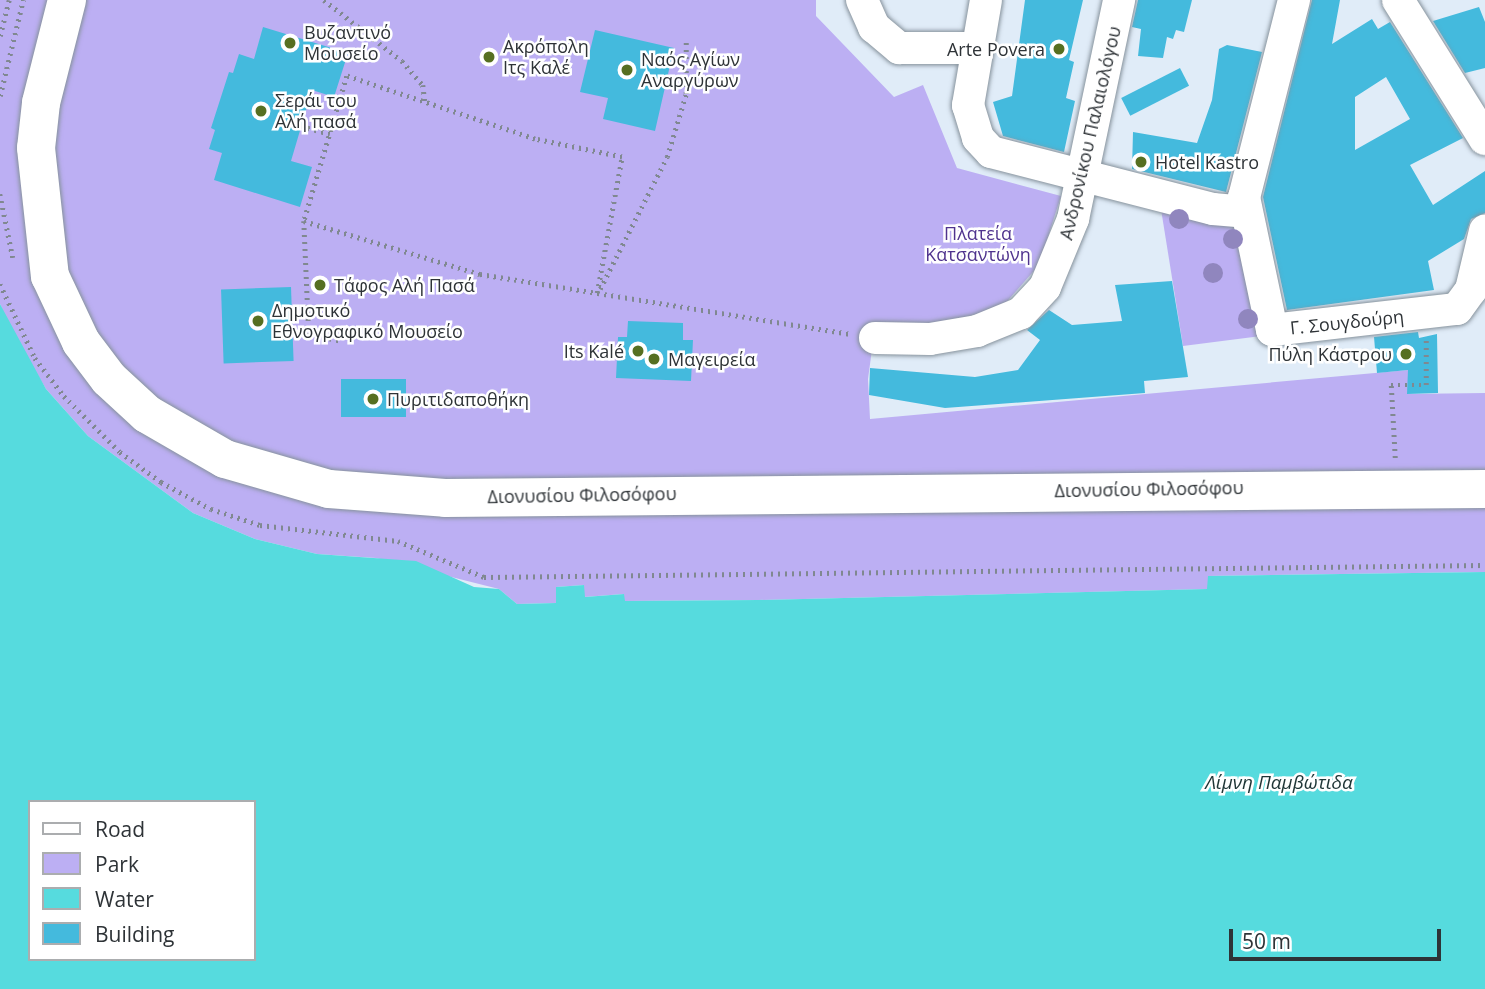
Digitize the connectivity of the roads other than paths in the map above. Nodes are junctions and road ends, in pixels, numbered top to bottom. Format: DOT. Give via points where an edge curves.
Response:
graph roads {
  1 [pos="67,0"];
  2 [pos="862,0"];
  3 [pos="986,0"];
  4 [pos="1119,0"];
  5 [pos="1294,0"];
  6 [pos="1398,0"];
  7 [pos="976,48"];
  8 [pos="1485,139"];
  9 [pos="1082,178"];
  10 [pos="1247,212"];
  11 [pos="1485,231"];
  12 [pos="875,338"];
  13 [pos="1485,489"];
  1 -- 13 [label="street, Διονυσίου Φιλοσόφου" via="41,103 36,148 50,276 81,342 109,379 147,414 225,459 329,489 445,498"];
  2 -- 7 [label="street" via="874,27 899,48"];
  3 -- 7 [label="street"];
  4 -- 9 [label="street, Ανδρονίκου Παλαιολόγου"];
  5 -- 10 [label="street" via="1248,170"];
  6 -- 8 [label="street"];
  7 -- 9 [label="street" via="968,105 978,138 1002,157"];
  9 -- 10 [label="street"];
  9 -- 12 [label="street, Ανδρονίκου Παλαιολόγου" via="1059,261 1021,313 961,335"];
  10 -- 11 [label="street, Γ. Σουγδούρη" via="1272,330 1457,309 1471,290"];
}
